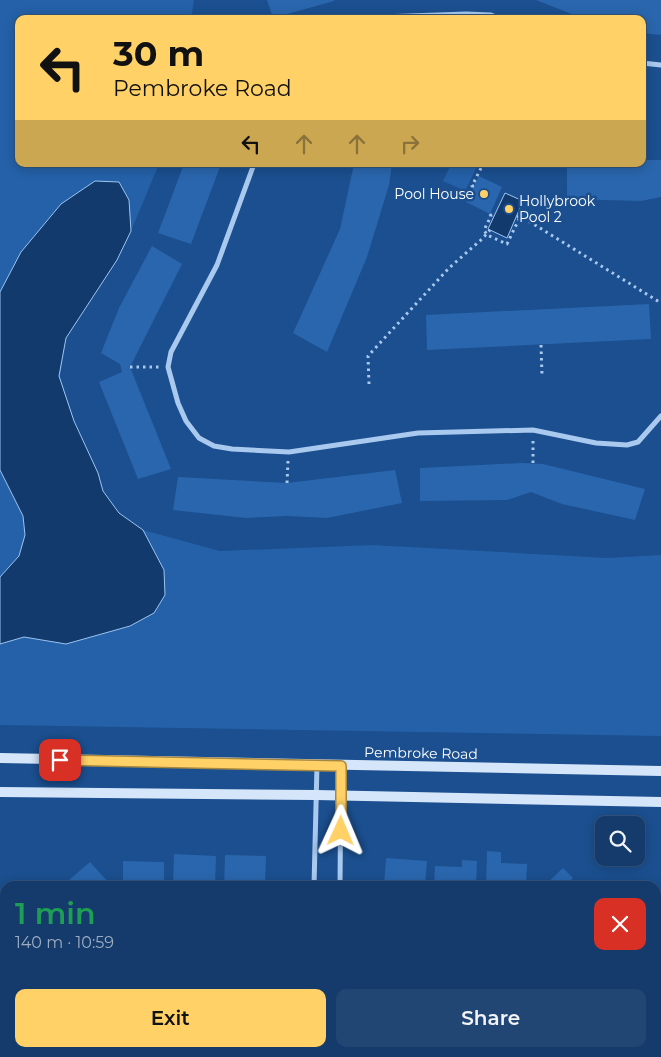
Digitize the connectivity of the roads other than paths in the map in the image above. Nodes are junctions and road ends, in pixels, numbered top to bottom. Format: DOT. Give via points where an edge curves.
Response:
graph roads {
  1 [pos="438,15"];
  2 [pos="491,15"];
  3 [pos="646,63"];
  4 [pos="661,65"];
  5 [pos="253,167"];
  6 [pos="661,416"];
  7 [pos="0,758"];
  8 [pos="317,765"];
  9 [pos="341,766"];
  10 [pos="661,771"];
  11 [pos="0,792"];
  12 [pos="316,795"];
  13 [pos="342,796"];
  14 [pos="661,802"];
  15 [pos="314,881"];
  16 [pos="340,881"];
  1 -- 2 [label="street"];
  3 -- 4 [label="street"];
  5 -- 6 [label="street" via="217,265 171,352 168,367 186,422 199,438 214,446 232,449 289,452 418,433 533,430 627,446 638,442"];
  7 -- 8 [label="main road, Pembroke Road"];
  8 -- 9 [label="main road, Pembroke Road"];
  8 -- 12 [label="street"];
  9 -- 10 [label="main road, Pembroke Road"];
  9 -- 13 [label="street"];
  11 -- 12 [label="main road"];
  12 -- 13 [label="main road"];
  12 -- 15 [label="street"];
  13 -- 14 [label="main road"];
  13 -- 16 [label="street"];
}
